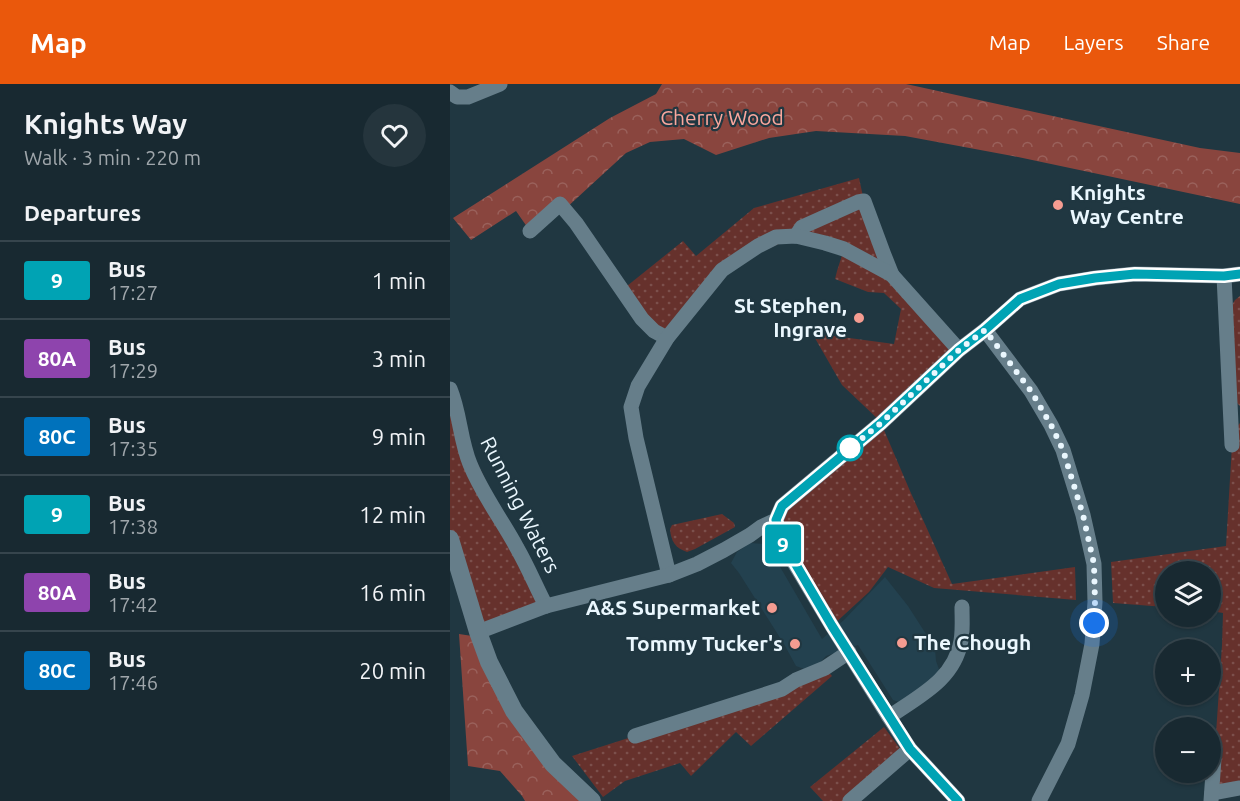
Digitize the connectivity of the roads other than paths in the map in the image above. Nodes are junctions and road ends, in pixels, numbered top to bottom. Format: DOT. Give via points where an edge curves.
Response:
graph roads {
  1 [pos="500,84"];
  2 [pos="450,92"];
  3 [pos="530,231"];
  4 [pos="796,236"];
  5 [pos="892,274"];
  6 [pos="1240,274"];
  7 [pos="1224,276"];
  8 [pos="985,330"];
  9 [pos="668,338"];
  10 [pos="959,350"];
  11 [pos="450,389"];
  12 [pos="1235,414"];
  13 [pos="1232,445"];
  14 [pos="776,520"];
  15 [pos="450,538"];
  16 [pos="669,575"];
  17 [pos="546,606"];
  18 [pos="962,608"];
  19 [pos="478,632"];
  20 [pos="849,652"];
  21 [pos="889,717"];
  22 [pos="635,736"];
  23 [pos="910,749"];
  24 [pos="1240,788"];
  25 [pos="1211,797"];
  26 [pos="591,801"];
  27 [pos="850,801"];
  28 [pos="958,801"];
  29 [pos="1039,801"];
  1 -- 2 [label="street" via="468,97"];
  3 -- 9 [label="street" via="560,204 642,319"];
  4 -- 5 [label="street" via="844,249"];
  4 -- 5 [label="street" via="802,227 864,201"];
  4 -- 9 [label="street" via="776,237 722,270"];
  5 -- 10 [label="street"];
  6 -- 7 [label="street"];
  7 -- 8 [label="street" via="1135,274 1059,284 1020,299"];
  7 -- 12 [label="street"];
  8 -- 10 [label="street"];
  8 -- 29 [label="street" via="1031,391 1063,450 1094,564 1092,644 1082,695 1068,744"];
  9 -- 16 [label="street" via="638,386 631,407"];
  10 -- 14 [label="street" via="881,423 782,506"];
  11 -- 17 [label="street, Running Waters" via="470,465"];
  12 -- 13 [label="street"];
  14 -- 16 [label="street" via="697,564"];
  14 -- 20 [label="street" via="782,541"];
  15 -- 19 [label="street"];
  16 -- 17 [label="street"];
  17 -- 19 [label="street"];
  18 -- 21 [label="street" via="962,640 946,675"];
  19 -- 26 [label="street" via="514,711 553,764"];
  20 -- 21 [label="street"];
  20 -- 22 [label="street" via="782,689"];
  21 -- 23 [label="street"];
  23 -- 27 [label="street"];
  23 -- 28 [label="street"];
  24 -- 25 [label="street"];
}
